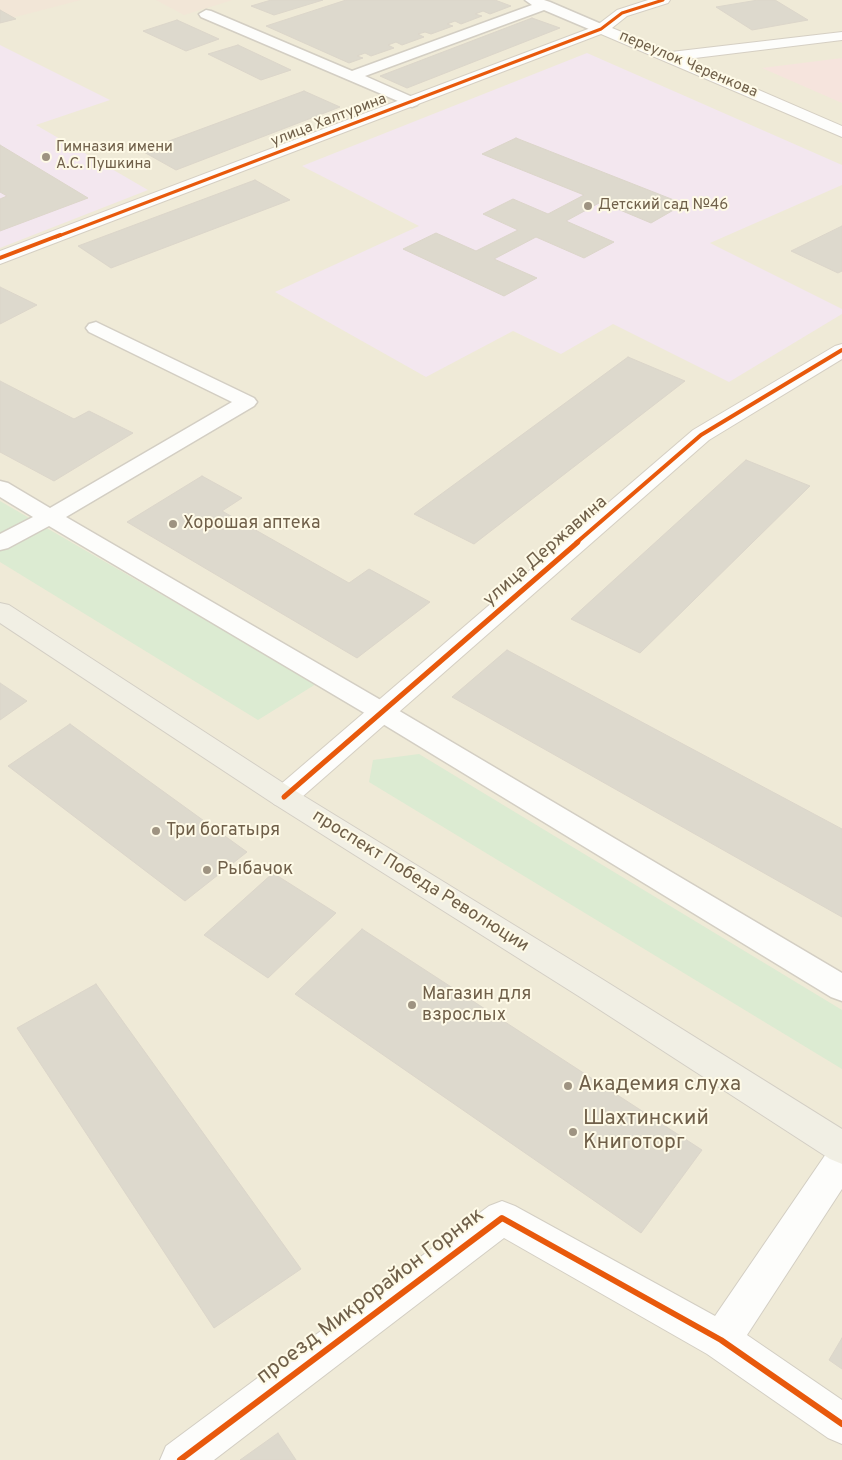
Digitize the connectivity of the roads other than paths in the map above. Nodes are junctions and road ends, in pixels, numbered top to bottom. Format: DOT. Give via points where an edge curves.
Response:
graph roads {
  1 [pos="663,0"];
  2 [pos="538,3"];
  3 [pos="206,14"];
  4 [pos="601,29"];
  5 [pos="842,36"];
  6 [pos="670,57"];
  7 [pos="352,76"];
  8 [pos="412,102"];
  9 [pos="842,132"];
  10 [pos="0,258"];
  11 [pos="96,328"];
  12 [pos="842,350"];
  13 [pos="0,488"];
  14 [pos="50,517"];
  15 [pos="0,543"];
  16 [pos="0,611"];
  17 [pos="382,712"];
  18 [pos="284,797"];
  19 [pos="842,988"];
  20 [pos="842,1148"];
  21 [pos="842,1159"];
  22 [pos="721,1340"];
  23 [pos="842,1424"];
  24 [pos="180,1460"];
  1 -- 4 [label="street, улица Халтурина" via="622,13"];
  2 -- 4 [label="lane, переулок Черенкова"];
  2 -- 7 [label="lane"];
  3 -- 7 [label="lane"];
  4 -- 6 [label="street, переулок Черенкова"];
  4 -- 8 [label="street, улица Халтурина"];
  5 -- 6 [label="street"];
  6 -- 9 [label="street, переулок Черенкова"];
  7 -- 8 [label="lane"];
  8 -- 10 [label="street, улица Халтурина"];
  11 -- 14 [label="lane" via="247,402"];
  12 -- 17 [label="street, улица Державина" via="701,435"];
  13 -- 14 [label="lane"];
  14 -- 15 [label="lane"];
  14 -- 17 [label="lane"];
  16 -- 18 [label="main road, проспект Победа Революции"];
  17 -- 18 [label="street, улица Державина"];
  17 -- 19 [label="lane"];
  18 -- 20 [label="main road, проспект Победа Революции"];
  21 -- 22 [label="street"];
  22 -- 23 [label="street, проезд Микрорайон Горняк"];
  22 -- 24 [label="street, проезд Микрорайон Горняк" via="502,1218"];
}
